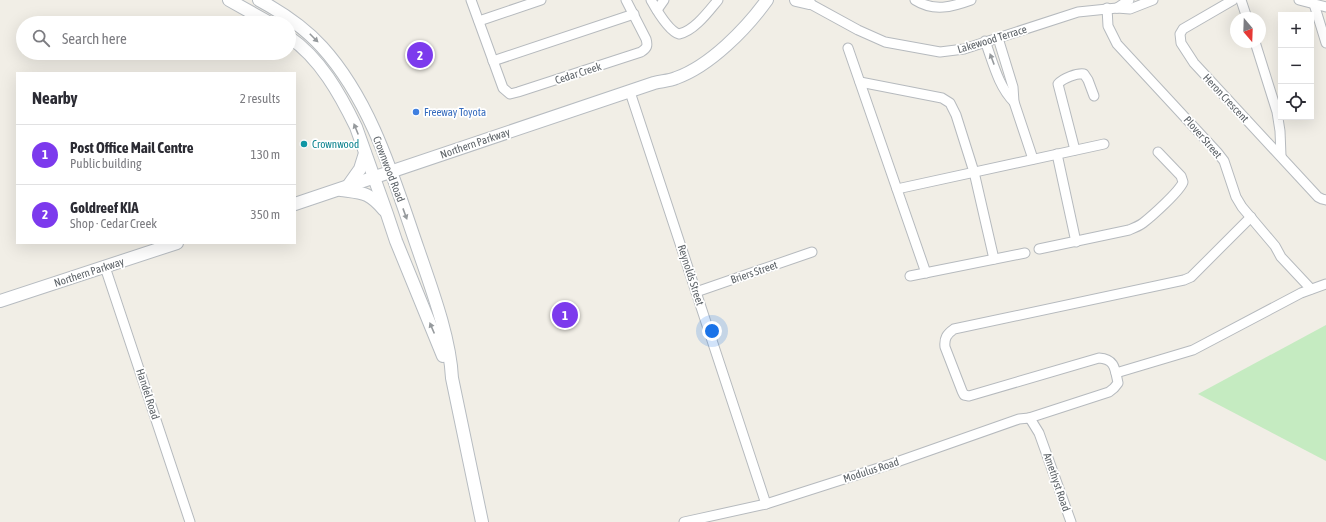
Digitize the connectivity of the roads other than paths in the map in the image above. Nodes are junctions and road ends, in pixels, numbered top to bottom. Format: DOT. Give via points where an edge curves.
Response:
graph roads {
  1 [pos="229,0"];
  2 [pos="259,0"];
  3 [pos="471,0"];
  4 [pos="541,0"];
  5 [pos="626,0"];
  6 [pos="651,0"];
  7 [pos="664,0"];
  8 [pos="718,0"];
  9 [pos="796,0"];
  10 [pos="915,0"];
  11 [pos="971,0"];
  12 [pos="1129,0"];
  13 [pos="1153,0"];
  14 [pos="1233,0"];
  15 [pos="1241,0"];
  16 [pos="1299,0"];
  17 [pos="765,1"];
  18 [pos="810,3"];
  19 [pos="1314,4"];
  20 [pos="1326,6"];
  21 [pos="1107,8"];
  22 [pos="1117,8"];
  23 [pos="657,10"];
  24 [pos="1245,12"];
  25 [pos="634,14"];
  26 [pos="258,16"];
  27 [pos="286,16"];
  28 [pos="479,21"];
  29 [pos="296,23"];
  30 [pos="998,38"];
  31 [pos="985,41"];
  32 [pos="296,43"];
  33 [pos="1326,43"];
  34 [pos="848,48"];
  35 [pos="1257,48"];
  36 [pos="493,61"];
  37 [pos="860,82"];
  38 [pos="630,92"];
  39 [pos="1094,96"];
  40 [pos="1014,102"];
  41 [pos="1104,144"];
  42 [pos="1075,150"];
  43 [pos="1158,152"];
  44 [pos="365,153"];
  45 [pos="1057,154"];
  46 [pos="1281,156"];
  47 [pos="1033,159"];
  48 [pos="390,171"];
  49 [pos="974,172"];
  50 [pos="374,177"];
  51 [pos="342,188"];
  52 [pos="897,188"];
  53 [pos="1326,200"];
  54 [pos="296,204"];
  55 [pos="387,214"];
  56 [pos="1251,217"];
  57 [pos="1076,242"];
  58 [pos="174,244"];
  59 [pos="1039,249"];
  60 [pos="812,252"];
  61 [pos="1026,253"];
  62 [pos="994,259"];
  63 [pos="105,267"];
  64 [pos="926,272"];
  65 [pos="910,276"];
  66 [pos="1326,284"];
  67 [pos="1311,289"];
  68 [pos="696,292"];
  69 [pos="0,301"];
  70 [pos="1116,373"];
  71 [pos="452,378"];
  72 [pos="1029,418"];
  73 [pos="766,504"];
  74 [pos="190,522"];
  75 [pos="482,522"];
  76 [pos="684,522"];
  77 [pos="1071,522"];
  1 -- 26 [label="main road"];
  2 -- 27 [label="main road, Crownwood Road, one-way"];
  3 -- 28 [label="street, Cedar Creek"];
  4 -- 28 [label="street"];
  5 -- 25 [label="street, Cedar Creek"];
  6 -- 23 [label="street"];
  7 -- 23 [label="street"];
  8 -- 23 [label="street" via="703,18 679,34 673,31"];
  9 -- 18 [label="main road"];
  10 -- 11 [label="street" via="946,8"];
  12 -- 22 [label="street"];
  13 -- 22 [label="street, Lakewood Terrace" via="1130,9"];
  14 -- 46 [label="street, Heron Crescent" via="1183,29 1180,32 1180,39 1194,63"];
  15 -- 24 [label="street"];
  16 -- 19 [label="street"];
  17 -- 38 [label="main road, Northern Parkway" via="750,10 701,56 654,83"];
  18 -- 31 [label="street, Lakewood Terrace" via="874,38 904,46 948,52"];
  19 -- 20 [label="street"];
  19 -- 33 [label="street"];
  21 -- 22 [label="street, Lakewood Terrace"];
  21 -- 30 [label="street, Lakewood Terrace" via="1078,12"];
  21 -- 56 [label="street, Plover Street" via="1108,26 1117,44 1224,161 1236,197"];
  25 -- 36 [label="street"];
  25 -- 36 [label="street, Cedar Creek" via="648,44 641,52 510,94 503,88"];
  28 -- 36 [label="street, Cedar Creek"];
  29 -- 48 [label="main road, Crownwood Road, one-way" via="337,65 367,114"];
  30 -- 31 [label="street, Lakewood Terrace"];
  30 -- 40 [label="street" via="1013,87"];
  40 -- 31 [label="street, one-way" via="1002,85"];
  44 -- 32 [label="main road, Crownwood Road, one-way" via="349,112 334,87 313,58"];
  34 -- 37 [label="street"];
  35 -- 46 [label="street" via="1277,112"];
  37 -- 49 [label="street" via="948,101 956,115"];
  37 -- 52 [label="street"];
  38 -- 48 [label="main road, Northern Parkway"];
  38 -- 68 [label="street, Reynolds Street"];
  39 -- 42 [label="street" via="1084,74 1058,84"];
  40 -- 47 [label="street"];
  41 -- 42 [label="street"];
  42 -- 45 [label="street"];
  43 -- 57 [label="street" via="1181,176 1183,182 1178,190 1136,228"];
  44 -- 50 [label="main road, Crownwood Road"];
  44 -- 51 [label="main road" via="360,170"];
  45 -- 47 [label="street"];
  45 -- 57 [label="street"];
  46 -- 53 [label="street, Heron Crescent" via="1318,197"];
  47 -- 49 [label="street"];
  48 -- 50 [label="main road, Northern Parkway"];
  48 -- 71 [label="main road, Crownwood Road, one-way" via="436,305"];
  49 -- 52 [label="street"];
  49 -- 62 [label="street"];
  50 -- 51 [label="main road, Northern Parkway"];
  50 -- 55 [label="main road, Crownwood Road"];
  51 -- 54 [label="main road, Northern Parkway"];
  51 -- 55 [label="main road" via="367,194"];
  52 -- 64 [label="street"];
  71 -- 55 [label="main road, Crownwood Road, one-way" via="407,270"];
  56 -- 67 [label="street, Plover Street" via="1281,257"];
  56 -- 70 [label="street" via="1191,277 1184,280 954,329 944,340 962,391 964,395 969,396 1099,358 1106,358 1112,362"];
  57 -- 59 [label="street"];
  58 -- 63 [label="main road, Northern Parkway"];
  60 -- 68 [label="street, Briers Street"];
  61 -- 62 [label="street"];
  62 -- 64 [label="street"];
  63 -- 69 [label="main road, Northern Parkway"];
  63 -- 74 [label="street, Handel Road"];
  64 -- 65 [label="street"];
  66 -- 67 [label="street"];
  67 -- 70 [label="street" via="1193,350"];
  68 -- 73 [label="street, Reynolds Street"];
  70 -- 72 [label="street, Modulus Road" via="1118,383 1109,392"];
  71 -- 75 [label="main road, Crownwood Road"];
  72 -- 73 [label="street, Modulus Road" via="1019,419"];
  72 -- 77 [label="street, Amethyst Road" via="1042,441"];
  73 -- 76 [label="street, Modulus Road"];
}
